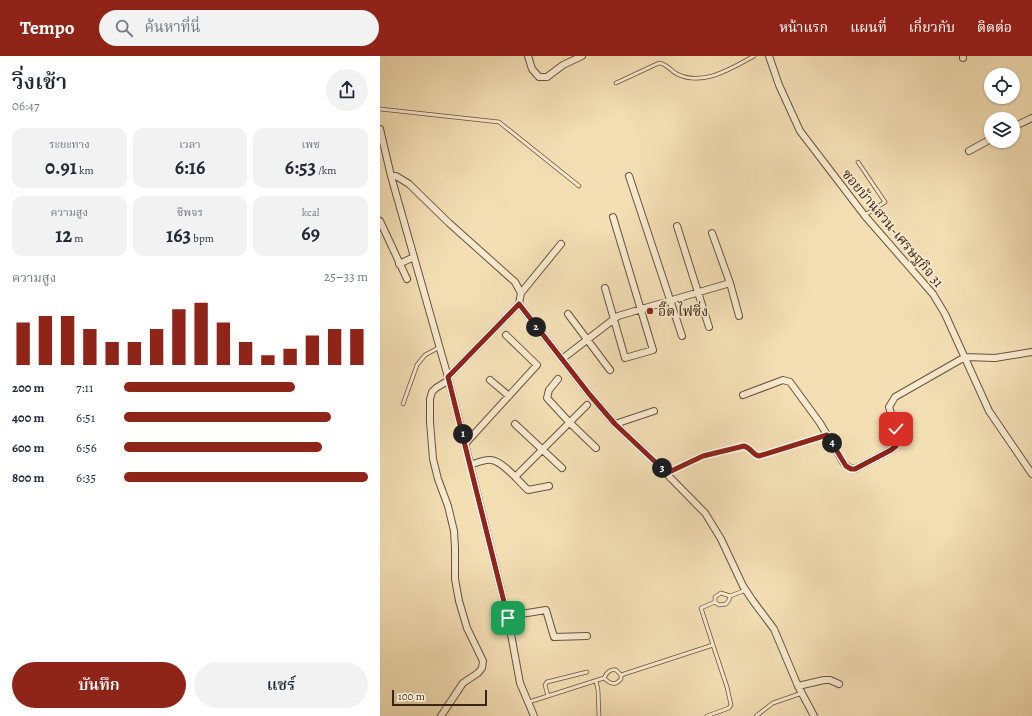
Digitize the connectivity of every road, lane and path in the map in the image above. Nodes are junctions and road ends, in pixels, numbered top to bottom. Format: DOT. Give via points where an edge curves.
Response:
graph roads {
  1 [pos="528,56"];
  2 [pos="582,56"];
  3 [pos="754,56"];
  4 [pos="769,56"];
  5 [pos="616,83"];
  6 [pos="380,109"];
  7 [pos="1032,118"];
  8 [pos="1020,124"];
  9 [pos="380,129"];
  10 [pos="984,143"];
  11 [pos="969,152"];
  12 [pos="388,162"];
  13 [pos="858,162"];
  14 [pos="380,164"];
  15 [pos="391,176"];
  16 [pos="629,176"];
  17 [pos="579,186"];
  18 [pos="865,216"];
  19 [pos="613,217"];
  20 [pos="380,221"];
  21 [pos="677,226"];
  22 [pos="712,233"];
  23 [pos="561,244"];
  24 [pos="414,256"];
  25 [pos="399,264"];
  26 [pos="407,279"];
  27 [pos="730,283"];
  28 [pos="605,288"];
  29 [pos="698,292"];
  30 [pos="521,293"];
  31 [pos="671,301"];
  32 [pos="519,304"];
  33 [pos="641,309"];
  34 [pos="568,314"];
  35 [pos="739,316"];
  36 [pos="614,320"];
  37 [pos="709,327"];
  38 [pos="506,335"];
  39 [pos="682,336"];
  40 [pos="587,340"];
  41 [pos="440,347"];
  42 [pos="1032,352"];
  43 [pos="965,357"];
  44 [pos="562,359"];
  45 [pos="610,370"];
  46 [pos="448,378"];
  47 [pos="558,379"];
  48 [pos="490,380"];
  49 [pos="743,395"];
  50 [pos="509,396"];
  51 [pos="403,404"];
  52 [pos="587,405"];
  53 [pos="654,412"];
  54 [pos="570,423"];
  55 [pos="516,424"];
  56 [pos="615,424"];
  57 [pos="827,435"];
  58 [pos="465,444"];
  59 [pos="596,448"];
  60 [pos="543,450"];
  61 [pos="470,465"];
  62 [pos="562,468"];
  63 [pos="667,473"];
  64 [pos="1032,474"];
  65 [pos="515,477"];
  66 [pos="549,486"];
  67 [pos="746,590"];
  68 [pos="730,596"];
  69 [pos="715,602"];
  70 [pos="508,618"];
  71 [pos="587,636"];
  72 [pos="713,645"];
  73 [pos="586,672"];
  74 [pos="621,675"];
  75 [pos="604,678"];
  76 [pos="596,681"];
  77 [pos="839,684"];
  78 [pos="798,686"];
  79 [pos="802,693"];
  80 [pos="548,696"];
  81 [pos="528,702"];
  82 [pos="441,716"];
  83 [pos="534,716"];
  84 [pos="599,716"];
  85 [pos="707,716"];
  86 [pos="756,716"];
  87 [pos="814,716"];
  1 -- 2 [label="street" via="532,69 539,77 547,77 563,65"];
  3 -- 5 [label="lane" via="705,78 686,77 659,63"];
  4 -- 18 [label="street, ซอยบ้านสวน-เศรษฐกิจ 31" via="800,131"];
  6 -- 17 [label="lane" via="498,122"];
  7 -- 8 [label="street"];
  9 -- 12 [label="street"];
  10 -- 11 [label="street"];
  12 -- 14 [label="street"];
  12 -- 15 [label="street"];
  13 -- 18 [label="lane" via="885,201"];
  15 -- 24 [label="street"];
  15 -- 30 [label="street" via="396,176 409,184 510,276"];
  16 -- 31 [label="street"];
  18 -- 43 [label="street, ซอยบ้านสวน-เศรษฐกิจ 31" via="933,294"];
  19 -- 33 [label="street"];
  20 -- 25 [label="street"];
  21 -- 29 [label="street"];
  22 -- 27 [label="street"];
  23 -- 30 [label="street"];
  24 -- 25 [label="street"];
  24 -- 41 [label="street"];
  25 -- 26 [label="street"];
  27 -- 29 [label="street"];
  27 -- 35 [label="street"];
  28 -- 36 [label="street"];
  29 -- 31 [label="street"];
  29 -- 37 [label="street"];
  30 -- 32 [label="street"];
  31 -- 33 [label="street"];
  31 -- 39 [label="street"];
  32 -- 44 [label="street"];
  32 -- 46 [label="street"];
  33 -- 36 [label="street" via="618,316"];
  33 -- 36 [label="street" via="653,350 625,358"];
  34 -- 40 [label="street"];
  36 -- 40 [label="street"];
  38 -- 50 [label="street" via="538,365"];
  40 -- 44 [label="street"];
  40 -- 45 [label="street"];
  41 -- 46 [label="street"];
  41 -- 51 [label="lane" via="426,355 417,365"];
  42 -- 43 [label="street" via="995,358"];
  43 -- 57 [label="street" via="895,398 889,407 896,429 896,446 891,450 851,469 843,462"];
  43 -- 64 [label="street, ซอยบ้านสวน-เศรษฐกิจ 31" via="989,411"];
  44 -- 56 [label="street"];
  46 -- 58 [label="street"];
  46 -- 82 [label="street" via="432,392 430,399 433,459 454,531 455,579 459,600 483,661 482,668 463,683"];
  47 -- 54 [label="street" via="549,390 547,398"];
  48 -- 50 [label="street"];
  49 -- 57 [label="street" via="787,380"];
  50 -- 58 [label="street"];
  52 -- 54 [label="street"];
  53 -- 56 [label="street"];
  54 -- 59 [label="street"];
  54 -- 60 [label="street"];
  55 -- 60 [label="street"];
  56 -- 63 [label="street"];
  57 -- 63 [label="path" via="759,456 744,446 703,456"];
  58 -- 61 [label="street"];
  60 -- 62 [label="street"];
  60 -- 65 [label="street"];
  61 -- 65 [label="street" via="490,459"];
  61 -- 70 [label="street"];
  63 -- 67 [label="street" via="705,513"];
  65 -- 66 [label="street" via="528,490"];
  67 -- 68 [label="lane"];
  67 -- 78 [label="street" via="774,629"];
  68 -- 69 [label="lane" via="721,593 715,597"];
  68 -- 69 [label="lane" via="726,604 719,605"];
  69 -- 72 [label="lane" via="700,609"];
  70 -- 71 [label="street" via="546,610 554,637"];
  70 -- 81 [label="street" via="520,682"];
  72 -- 74 [label="lane"];
  72 -- 85 [label="lane" via="731,705"];
  73 -- 80 [label="lane" via="547,682 545,685"];
  74 -- 75 [label="lane" via="613,670"];
  74 -- 75 [label="lane" via="621,679 615,684"];
  75 -- 76 [label="lane"];
  76 -- 80 [label="lane"];
  76 -- 84 [label="lane"];
  77 -- 78 [label="street" via="830,680"];
  78 -- 79 [label="street"];
  79 -- 86 [label="lane" via="772,703"];
  79 -- 87 [label="street"];
  80 -- 81 [label="lane"];
  81 -- 83 [label="street"];
}
